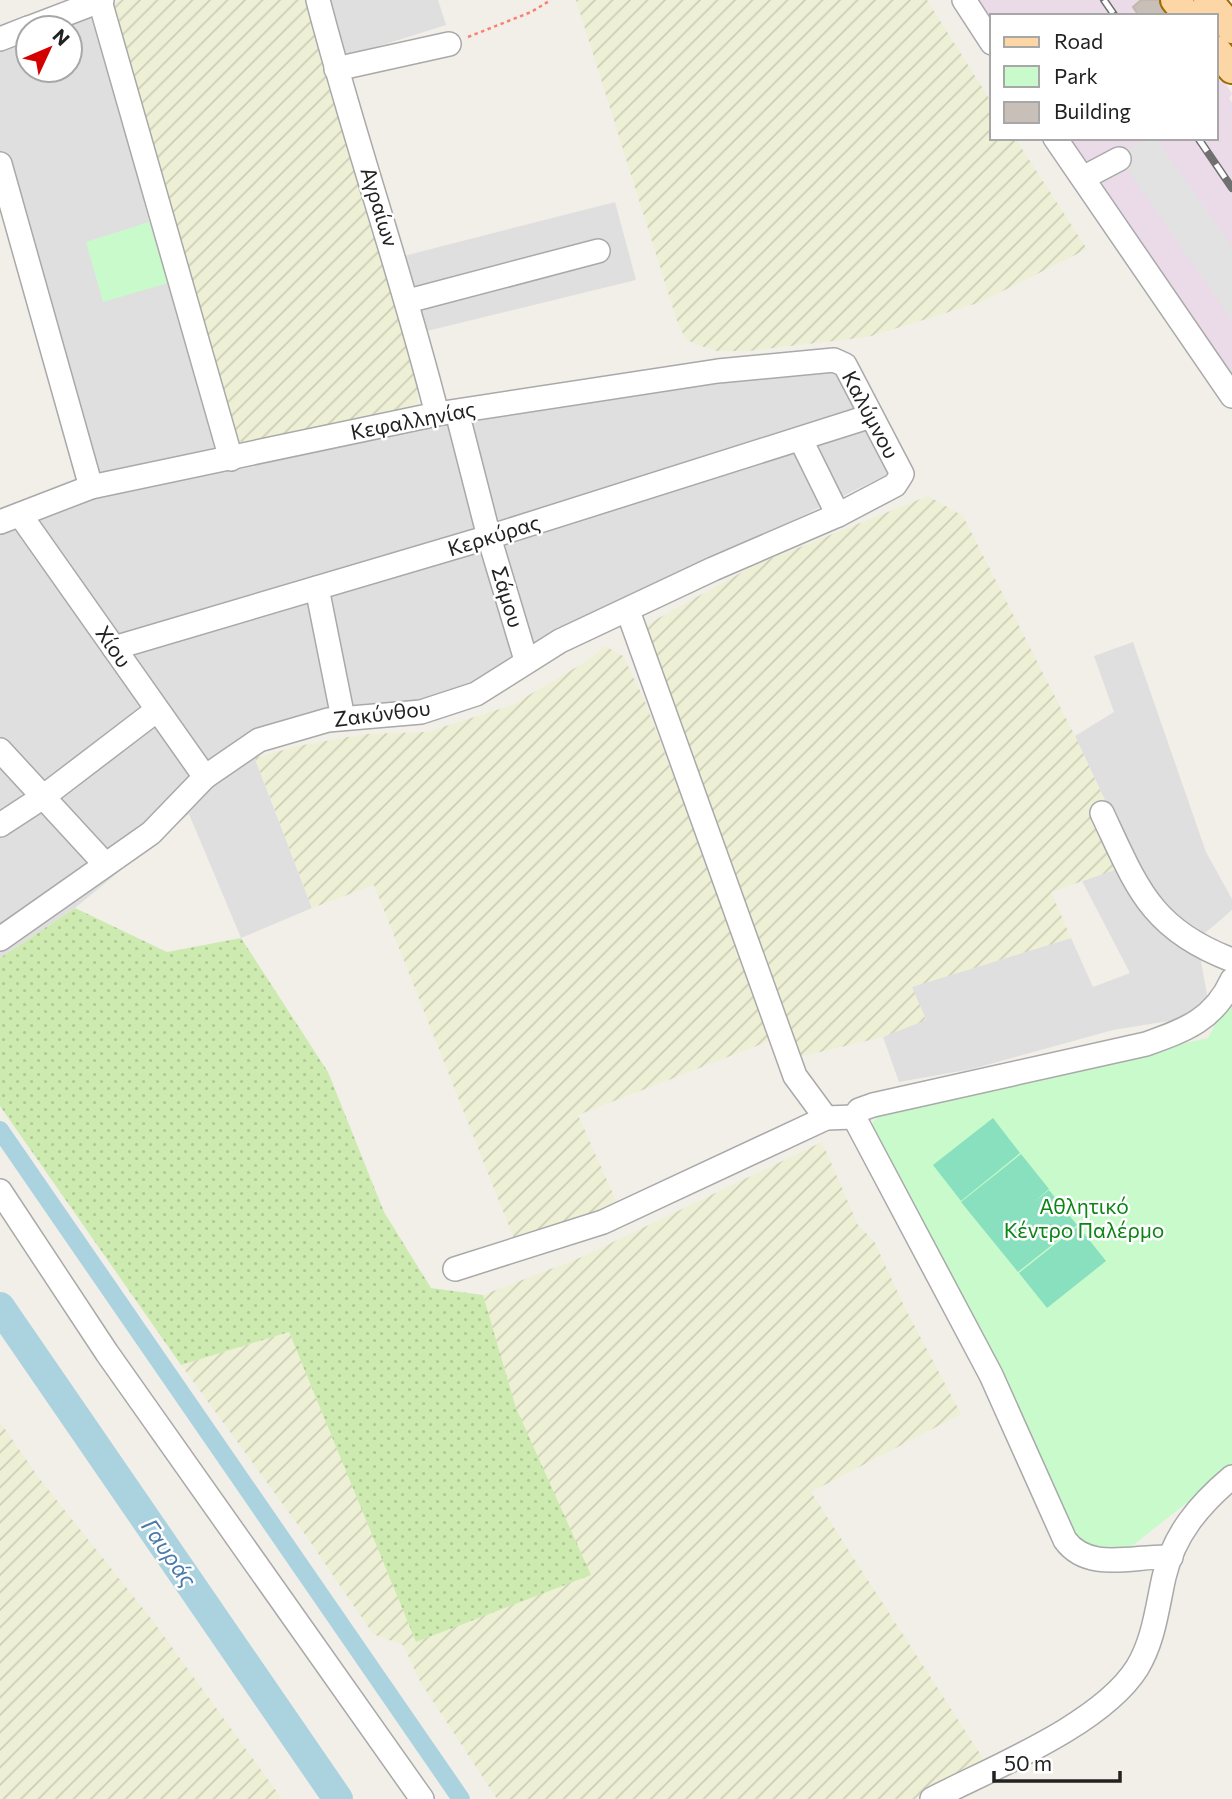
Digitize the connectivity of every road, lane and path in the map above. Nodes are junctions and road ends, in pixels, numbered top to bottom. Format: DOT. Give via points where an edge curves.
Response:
graph roads {
  1 [pos="318,0"];
  2 [pos="551,0"];
  3 [pos="964,0"];
  4 [pos="1175,0"];
  5 [pos="1208,0"];
  6 [pos="101,1"];
  7 [pos="66,14"];
  8 [pos="1186,14"];
  9 [pos="1232,29"];
  10 [pos="990,40"];
  11 [pos="449,44"];
  12 [pos="1218,52"];
  13 [pos="336,69"];
  14 [pos="1232,69"];
  15 [pos="1056,140"];
  16 [pos="1119,159"];
  17 [pos="0,164"];
  18 [pos="1083,178"];
  19 [pos="598,251"];
  20 [pos="408,301"];
  21 [pos="834,360"];
  22 [pos="1232,396"];
  23 [pos="447,413"];
  24 [pos="871,416"];
  25 [pos="800,440"];
  26 [pos="231,459"];
  27 [pos="902,474"];
  28 [pos="91,488"];
  29 [pos="838,515"];
  30 [pos="11,519"];
  31 [pos="489,537"];
  32 [pos="317,588"];
  33 [pos="628,611"];
  34 [pos="114,648"];
  35 [pos="526,660"];
  36 [pos="157,710"];
  37 [pos="344,719"];
  38 [pos="0,750"];
  39 [pos="205,778"];
  40 [pos="43,797"];
  41 [pos="1102,813"];
  42 [pos="0,825"];
  43 [pos="105,864"];
  44 [pos="0,939"];
  45 [pos="1232,960"];
  46 [pos="1232,980"];
  47 [pos="854,1117"];
  48 [pos="826,1118"];
  49 [pos="0,1191"];
  50 [pos="455,1269"];
  51 [pos="1232,1477"];
  52 [pos="1171,1557"];
  53 [pos="422,1799"];
  54 [pos="932,1799"];
  1 -- 13 [label="street, Αγραίων"];
  2 -- 11 [label="path"];
  3 -- 10 [label="street"];
  4 -- 8 [label="main road"];
  5 -- 9 [label="main road"];
  6 -- 7 [label="street"];
  6 -- 26 [label="street"];
  11 -- 13 [label="street"];
  12 -- 14 [label="main road"];
  13 -- 20 [label="street, Αγραίων"];
  15 -- 18 [label="street"];
  16 -- 18 [label="street"];
  17 -- 28 [label="street"];
  18 -- 22 [label="street"];
  19 -- 20 [label="street"];
  20 -- 23 [label="street, Αγραίων"];
  21 -- 23 [label="street, Κεφαλληνίας" via="718,371"];
  21 -- 24 [label="street, Καλύμνου" via="845,365"];
  23 -- 26 [label="street, Κεφαλληνίας"];
  23 -- 31 [label="street, Σάμου"];
  24 -- 25 [label="street, Κερκύρας"];
  24 -- 27 [label="street, Καλύμνου"];
  25 -- 29 [label="street"];
  25 -- 31 [label="street, Κερκύρας"];
  26 -- 28 [label="street, Κεφαλληνίας"];
  27 -- 29 [label="street, Ζακύνθου" via="895,485"];
  28 -- 30 [label="street, Κεφαλληνίας"];
  29 -- 33 [label="street, Ζακύνθου"];
  30 -- 34 [label="street, Χίου"];
  31 -- 32 [label="street, Κερκύρας"];
  31 -- 35 [label="street, Σάμου"];
  32 -- 34 [label="street, Κερκύρας"];
  32 -- 37 [label="street"];
  33 -- 35 [label="street, Ζακύνθου"];
  33 -- 48 [label="street" via="774,1024 797,1080"];
  34 -- 36 [label="street, Χίου"];
  35 -- 37 [label="street, Ζακύνθου" via="476,694 443,706"];
  36 -- 39 [label="street, Χίου"];
  36 -- 40 [label="street"];
  37 -- 39 [label="street, Ζακύνθου" via="259,740"];
  38 -- 40 [label="street"];
  39 -- 43 [label="street, Ζακύνθου" via="161,825"];
  40 -- 42 [label="street"];
  40 -- 43 [label="street"];
  41 -- 45 [label="street" via="1151,908 1188,939"];
  43 -- 44 [label="street, Ζακύνθου"];
  46 -- 47 [label="street" via="1219,1006 1177,1033 1146,1044 873,1105"];
  47 -- 48 [label="street"];
  47 -- 52 [label="street" via="991,1375 1065,1539 1077,1553 1094,1560"];
  48 -- 50 [label="street" via="603,1222"];
  49 -- 53 [label="street" via="107,1353"];
  51 -- 52 [label="street" via="1187,1522"];
  52 -- 54 [label="street" via="1145,1652 1111,1700 1085,1720"];
}
